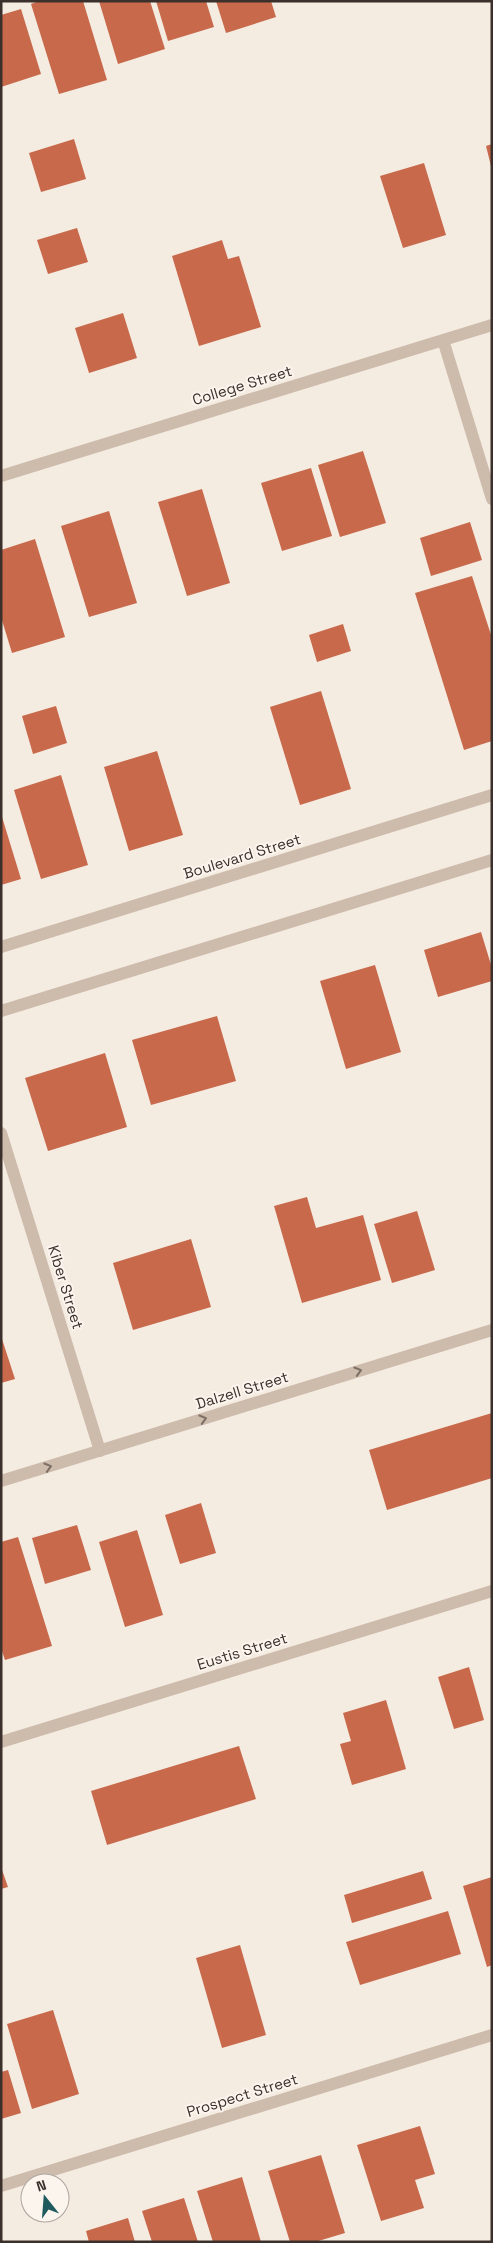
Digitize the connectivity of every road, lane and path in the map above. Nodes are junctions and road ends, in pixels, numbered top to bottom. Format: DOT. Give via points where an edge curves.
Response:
graph roads {
  1 [pos="492,325"];
  2 [pos="443,340"];
  3 [pos="1,476"];
  4 [pos="492,499"];
  5 [pos="492,795"];
  6 [pos="492,860"];
  7 [pos="1,947"];
  8 [pos="1,1011"];
  9 [pos="1,1133"];
  10 [pos="492,1330"];
  11 [pos="100,1451"];
  12 [pos="1,1481"];
  13 [pos="492,1591"];
  14 [pos="1,1742"];
  15 [pos="492,2035"];
  16 [pos="1,2186"];
  1 -- 2 [label="street, College Street"];
  2 -- 3 [label="street, College Street"];
  2 -- 4 [label="street"];
  5 -- 7 [label="street, Boulevard Street"];
  6 -- 8 [label="street"];
  9 -- 11 [label="street, Kiber Street"];
  11 -- 10 [label="street, Dalzell Street, one-way"];
  12 -- 11 [label="street, Dalzell Street, one-way"];
  13 -- 14 [label="street, Eustis Street"];
  15 -- 16 [label="street, Prospect Street"];
}
